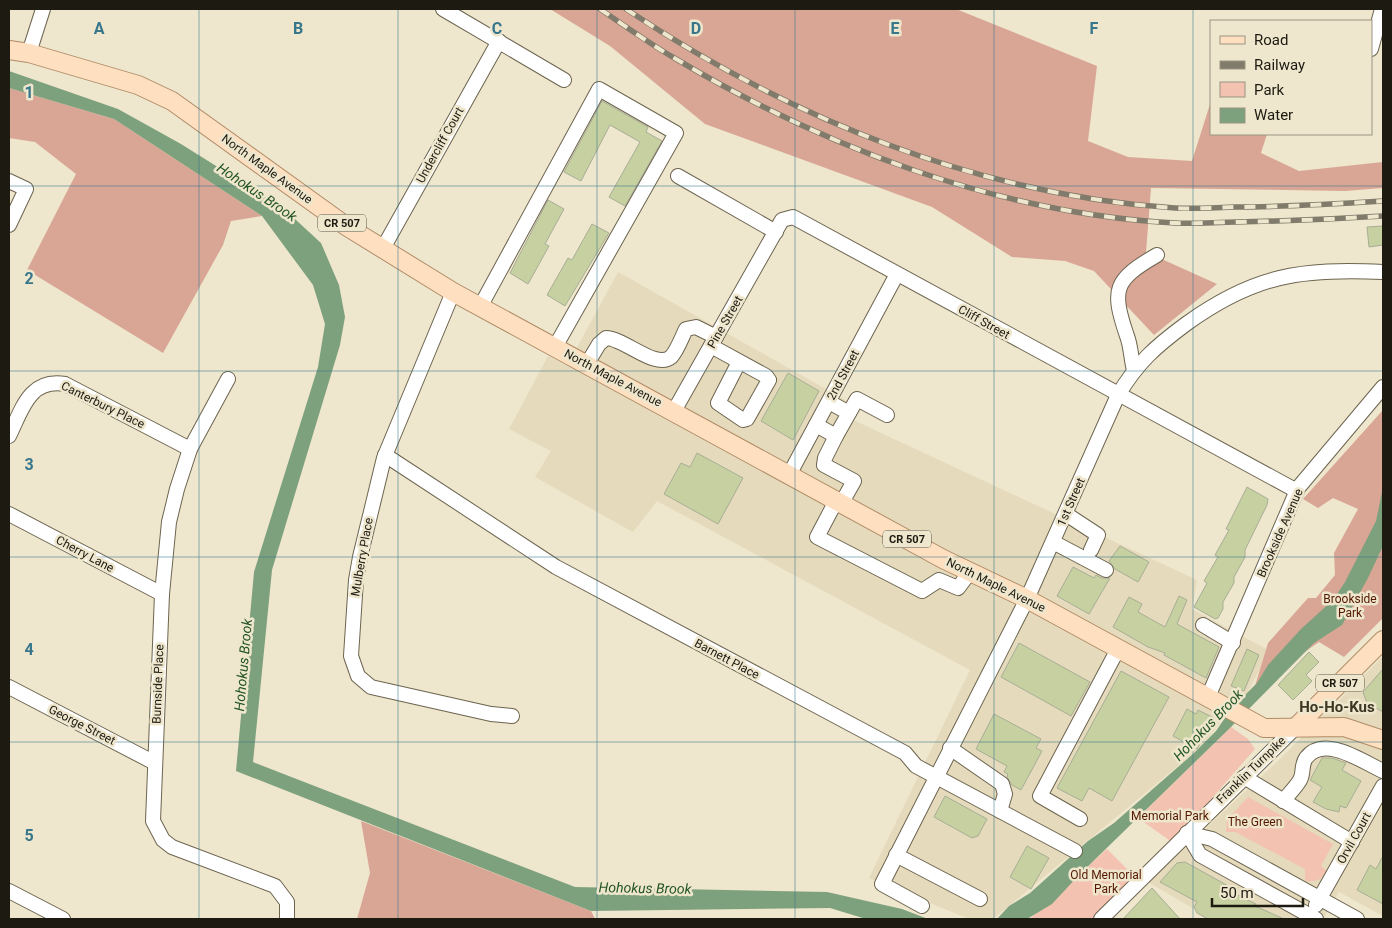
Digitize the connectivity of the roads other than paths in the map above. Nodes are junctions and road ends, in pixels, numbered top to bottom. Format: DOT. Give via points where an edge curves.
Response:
graph roads {
  1 [pos="43,9"];
  2 [pos="443,9"];
  3 [pos="1382,9"];
  4 [pos="499,41"];
  5 [pos="1372,45"];
  6 [pos="9,50"];
  7 [pos="29,53"];
  8 [pos="564,80"];
  9 [pos="678,176"];
  10 [pos="9,181"];
  11 [pos="9,224"];
  12 [pos="776,232"];
  13 [pos="382,250"];
  14 [pos="1157,256"];
  15 [pos="1383,272"];
  16 [pos="897,274"];
  17 [pos="453,292"];
  18 [pos="480,307"];
  19 [pos="713,342"];
  20 [pos="555,347"];
  21 [pos="739,362"];
  22 [pos="588,364"];
  23 [pos="1134,370"];
  24 [pos="228,379"];
  25 [pos="1383,387"];
  26 [pos="1118,395"];
  27 [pos="829,402"];
  28 [pos="674,411"];
  29 [pos="849,413"];
  30 [pos="887,415"];
  31 [pos="816,424"];
  32 [pos="9,436"];
  33 [pos="836,436"];
  34 [pos="190,449"];
  35 [pos="385,455"];
  36 [pos="789,476"];
  37 [pos="1297,491"];
  38 [pos="839,503"];
  39 [pos="9,514"];
  40 [pos="1066,514"];
  41 [pos="1053,542"];
  42 [pos="1091,550"];
  43 [pos="1106,570"];
  44 [pos="970,572"];
  45 [pos="162,594"];
  46 [pos="1026,599"];
  47 [pos="1202,625"];
  48 [pos="1383,640"];
  49 [pos="1233,643"];
  50 [pos="1118,649"];
  51 [pos="9,687"];
  52 [pos="1208,697"];
  53 [pos="512,716"];
  54 [pos="1296,727"];
  55 [pos="1383,740"];
  56 [pos="950,748"];
  57 [pos="155,763"];
  58 [pos="1383,771"];
  59 [pos="935,776"];
  60 [pos="1244,777"];
  61 [pos="1383,786"];
  62 [pos="1283,801"];
  63 [pos="1000,810"];
  64 [pos="1080,819"];
  65 [pos="1187,833"];
  66 [pos="1352,842"];
  67 [pos="1075,850"];
  68 [pos="896,855"];
  69 [pos="9,891"];
  70 [pos="980,899"];
  71 [pos="1320,899"];
  72 [pos="922,906"];
  73 [pos="1313,918"];
  74 [pos="63,919"];
  75 [pos="287,919"];
  76 [pos="1101,919"];
  77 [pos="1357,919"];
  1 -- 7 [label="street"];
  2 -- 4 [label="street"];
  3 -- 5 [label="street"];
  4 -- 8 [label="street"];
  4 -- 13 [label="street, Undercliff Court"];
  6 -- 7 [label="main road, North Maple Avenue / CR 507"];
  7 -- 13 [label="main road, North Maple Avenue / CR 507" via="138,85 172,101"];
  9 -- 12 [label="street"];
  10 -- 11 [label="street" via="26,189"];
  12 -- 16 [label="street, Cliff Street" via="782,220 793,217"];
  12 -- 19 [label="street, Pine Street"];
  13 -- 17 [label="main road, North Maple Avenue / CR 507"];
  14 -- 23 [label="street" via="1131,270 1122,282 1117,300"];
  15 -- 23 [label="street, 1st Street" via="1336,269 1299,273 1245,289 1220,301 1181,328 1147,354"];
  16 -- 26 [label="street, Cliff Street"];
  16 -- 27 [label="street, 2nd Street"];
  17 -- 18 [label="main road, North Maple Avenue / CR 507"];
  17 -- 35 [label="street, Mulberry Place"];
  18 -- 20 [label="main road, North Maple Avenue / CR 507"];
  18 -- 20 [label="street" via="599,89 676,133"];
  19 -- 21 [label="street"];
  19 -- 22 [label="street" via="696,327 686,329 672,357 662,361 615,338 606,338"];
  19 -- 28 [label="street, Pine Street"];
  20 -- 22 [label="main road, North Maple Avenue / CR 507"];
  22 -- 28 [label="main road, North Maple Avenue / CR 507"];
  23 -- 26 [label="street, 1st Street"];
  24 -- 34 [label="street, Burnside Place"];
  25 -- 37 [label="street, Brookside Avenue"];
  26 -- 37 [label="street, Cliff Street"];
  26 -- 40 [label="street, 1st Street"];
  27 -- 29 [label="street"];
  27 -- 31 [label="street, 2nd Street"];
  28 -- 36 [label="main road, North Maple Avenue / CR 507"];
  29 -- 30 [label="street" via="858,399"];
  29 -- 33 [label="street"];
  31 -- 33 [label="street"];
  31 -- 36 [label="street, 2nd Street"];
  32 -- 34 [label="street, Canterbury Place" via="29,396 36,389 54,382 65,384"];
  33 -- 38 [label="street" via="824,465 854,481"];
  34 -- 45 [label="street, Burnside Place" via="169,522"];
  35 -- 53 [label="street, Mulberry Place" via="356,580 351,656 354,669 367,684 379,690"];
  35 -- 59 [label="street, Barnett Place" via="556,567 905,753 916,766"];
  36 -- 38 [label="main road, North Maple Avenue / CR 507"];
  37 -- 49 [label="street, Brookside Avenue"];
  38 -- 44 [label="main road, North Maple Avenue / CR 507"];
  38 -- 44 [label="street" via="817,537 922,591 939,580 958,588"];
  39 -- 45 [label="street, Cherry Lane"];
  40 -- 41 [label="street, 1st Street"];
  40 -- 42 [label="street" via="1098,535"];
  41 -- 43 [label="street"];
  41 -- 46 [label="street, 1st Street"];
  44 -- 46 [label="main road, North Maple Avenue / CR 507"];
  45 -- 57 [label="street, Burnside Place"];
  46 -- 50 [label="main road, North Maple Avenue / CR 507"];
  46 -- 56 [label="street, 1st Street"];
  47 -- 49 [label="street"];
  48 -- 54 [label="main road, CR 507"];
  49 -- 52 [label="street, Brookside Avenue"];
  50 -- 52 [label="main road, North Maple Avenue / CR 507"];
  50 -- 64 [label="street" via="1040,796"];
  51 -- 57 [label="street, George Street"];
  52 -- 54 [label="main road, North Maple Avenue / CR 507" via="1264,728"];
  54 -- 55 [label="main road" via="1344,727"];
  54 -- 60 [label="street, Franklin Turnpike"];
  56 -- 59 [label="street, 1st Street"];
  56 -- 63 [label="street" via="1002,784 1006,794"];
  57 -- 75 [label="street, Burnside Place" via="153,821 163,840 172,847 275,886 287,902"];
  58 -- 62 [label="street" via="1337,749 1321,748 1307,756 1302,765 1301,779"];
  59 -- 63 [label="street, Barnett Place"];
  59 -- 68 [label="street, 1st Street"];
  60 -- 62 [label="street"];
  60 -- 65 [label="street, Franklin Turnpike"];
  61 -- 66 [label="street, Orvil Court"];
  62 -- 66 [label="street"];
  63 -- 67 [label="street, Barnett Place"];
  65 -- 71 [label="street" via="1212,839"];
  65 -- 73 [label="street" via="1200,855"];
  65 -- 76 [label="street, Franklin Turnpike"];
  66 -- 71 [label="street, Orvil Court"];
  68 -- 70 [label="street"];
  68 -- 72 [label="street, 1st Street" via="882,884"];
  69 -- 74 [label="street"];
  71 -- 73 [label="street, Orvil Court"];
  71 -- 77 [label="street"];
}
